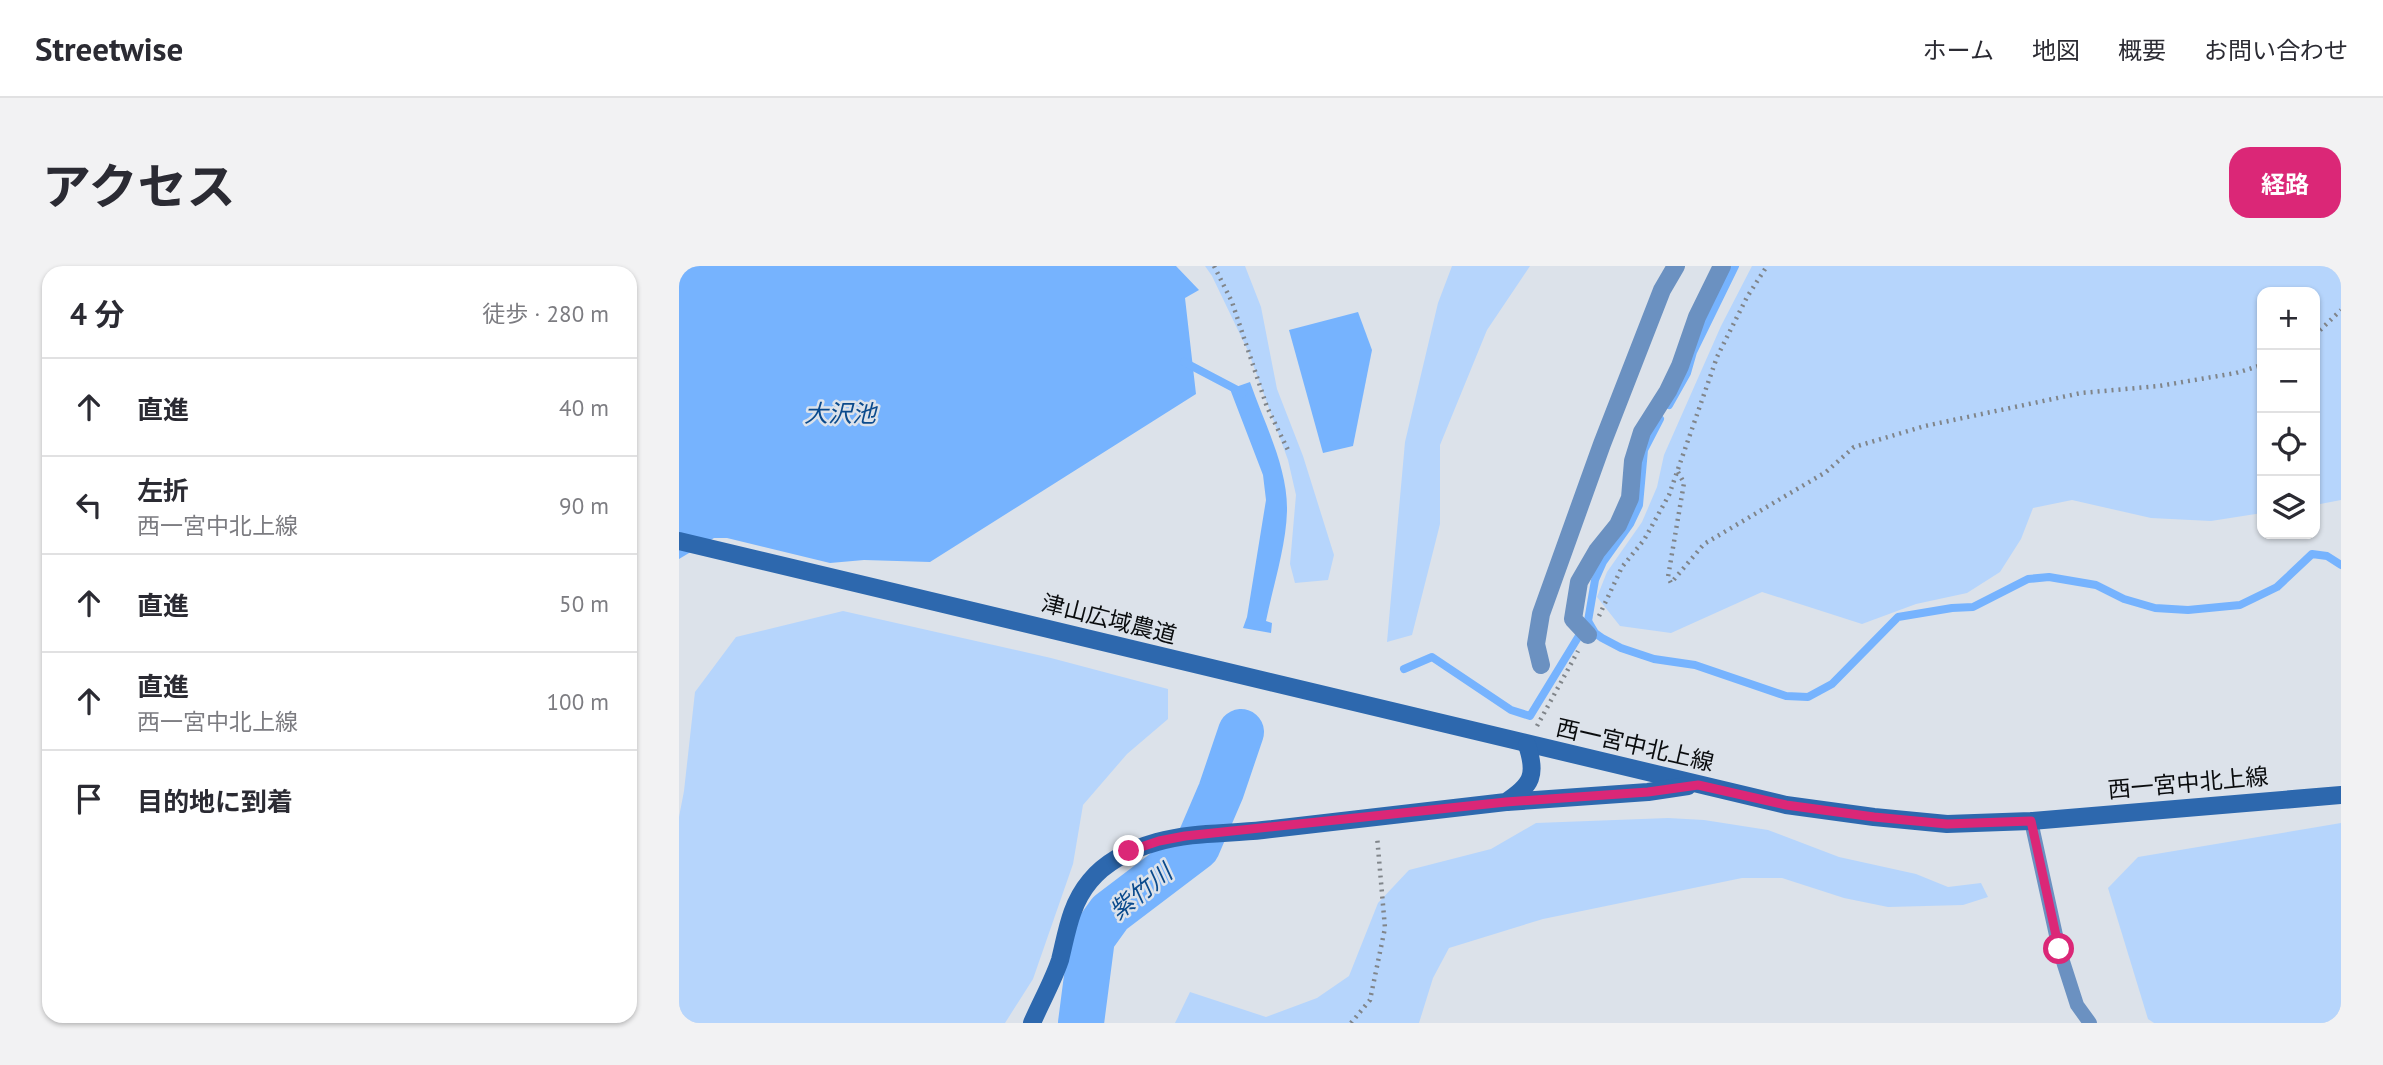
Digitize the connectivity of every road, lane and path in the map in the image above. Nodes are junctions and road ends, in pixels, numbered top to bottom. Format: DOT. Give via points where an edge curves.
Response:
graph roads {
  1 [pos="1214,266"];
  2 [pos="1676,266"];
  3 [pos="1722,266"];
  4 [pos="2341,310"];
  5 [pos="2320,330"];
  6 [pos="2257,367"];
  7 [pos="1288,450"];
  8 [pos="1678,472"];
  9 [pos="679,541"];
  10 [pos="1588,635"];
  11 [pos="1541,665"];
  12 [pos="1527,745"];
  13 [pos="1698,785"];
  14 [pos="2341,795"];
  15 [pos="1506,802"];
  16 [pos="1375,818"];
  17 [pos="2031,821"];
  18 [pos="1032,1023"];
  19 [pos="1351,1023"];
  20 [pos="2090,1023"];
  1 -- 7 [label="path"];
  2 -- 11 [label="street" via="1662,290 1602,444 1541,614 1536,644"];
  3 -- 10 [label="street" via="1668,391 1642,432 1633,461 1630,498 1618,525 1579,582 1573,619"];
  4 -- 5 [label="path"];
  6 -- 8 [label="path" via="2159,386 2081,393 1925,426 1854,447 1826,472 1704,544 1671,583 1668,577 1684,482"];
  9 -- 12 [label="main road, 津山広域農道"];
  12 -- 13 [label="main road, 西一宮中北上線"];
  12 -- 15 [label="main road, 西一宮中北上線" via="1533,775 1522,792"];
  13 -- 15 [label="main road"];
  13 -- 17 [label="main road, 西一宮中北上線" via="1786,805 1874,817 1947,824"];
  14 -- 17 [label="main road, 西一宮中北上線"];
  15 -- 16 [label="main road"];
  16 -- 18 [label="main road" via="1185,836 1129,851 1105,866 1078,898 1059,961"];
  16 -- 19 [label="path" via="1385,928 1370,1000"];
  17 -- 20 [label="lane" via="2059,949 2077,1005"];
}
